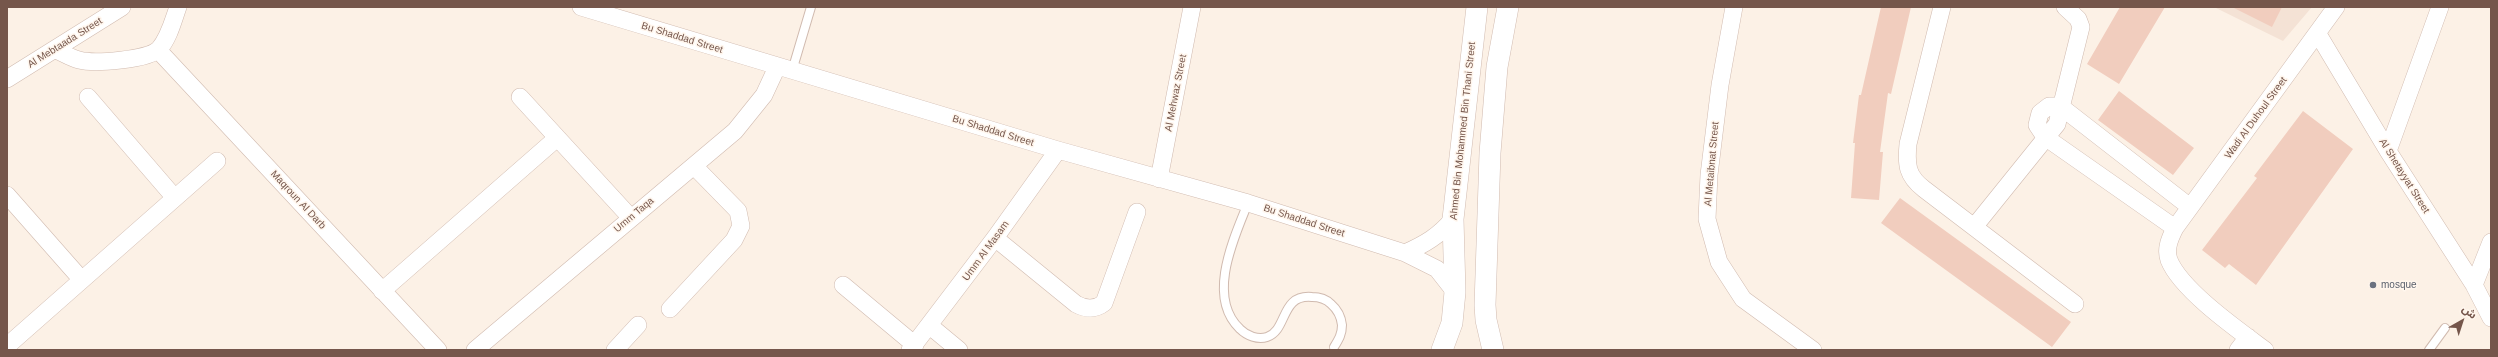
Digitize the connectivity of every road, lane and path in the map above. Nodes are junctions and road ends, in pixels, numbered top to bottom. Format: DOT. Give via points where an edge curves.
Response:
graph roads {
  1 [pos="122,7"];
  2 [pos="178,7"];
  3 [pos="581,7"];
  4 [pos="811,7"];
  5 [pos="1192,7"];
  6 [pos="1477,7"];
  7 [pos="1508,7"];
  8 [pos="1734,7"];
  9 [pos="1942,7"];
  10 [pos="2065,7"];
  11 [pos="2336,7"];
  12 [pos="2440,7"];
  13 [pos="2318,34"];
  14 [pos="56,50"];
  15 [pos="158,50"];
  16 [pos="784,69"];
  17 [pos="7,79"];
  18 [pos="88,97"];
  19 [pos="520,97"];
  20 [pos="2060,106"];
  21 [pos="2045,137"];
  22 [pos="557,138"];
  23 [pos="1058,150"];
  24 [pos="2388,151"];
  25 [pos="217,161"];
  26 [pos="694,166"];
  27 [pos="1159,179"];
  28 [pos="7,195"];
  29 [pos="175,198"];
  30 [pos="1248,203"];
  31 [pos="2190,207"];
  32 [pos="1137,212"];
  33 [pos="631,218"];
  34 [pos="1453,218"];
  35 [pos="1974,227"];
  36 [pos="2175,228"];
  37 [pos="996,238"];
  38 [pos="2491,242"];
  39 [pos="1405,253"];
  40 [pos="81,280"];
  41 [pos="843,285"];
  42 [pos="2474,285"];
  43 [pos="382,291"];
  44 [pos="1455,292"];
  45 [pos="2075,304"];
  46 [pos="670,308"];
  47 [pos="2491,318"];
  48 [pos="638,325"];
  49 [pos="930,326"];
  50 [pos="2445,328"];
  51 [pos="2243,344"];
  52 [pos="7,346"];
  53 [pos="913,347"];
  54 [pos="1334,347"];
  55 [pos="438,350"];
  56 [pos="475,350"];
  57 [pos="615,350"];
  58 [pos="959,350"];
  59 [pos="1442,350"];
  60 [pos="1493,350"];
  61 [pos="1813,350"];
  62 [pos="2265,350"];
  63 [pos="2429,350"];
  1 -- 14 [label="street, Al Mebtaada Street"];
  2 -- 15 [label="street" via="168,35"];
  3 -- 16 [label="street, Bu Shaddad Street"];
  4 -- 16 [label="lane"];
  5 -- 27 [label="street, Al Mehwaz Street"];
  6 -- 34 [label="street, Ahmed Bin Mohammed Bin Thani Street"];
  7 -- 60 [label="street" via="1497,68 1490,153 1486,320"];
  8 -- 61 [label="street, Al Metaibnat Street" via="1720,85 1709,175 1707,219 1719,262 1743,298"];
  9 -- 35 [label="street" via="1908,144 1906,162 1913,181"];
  10 -- 20 [label="street" via="2078,19 2081,27"];
  11 -- 13 [label="street, Wadi Al Duhoul Street"];
  12 -- 24 [label="street"];
  13 -- 24 [label="street, Al Shetayyat Street"];
  13 -- 31 [label="street, Wadi Al Duhoul Street"];
  14 -- 15 [label="street" via="78,60 88,61 139,58"];
  14 -- 17 [label="street, Al Mebtaada Street"];
  15 -- 43 [label="street, Maqroun Al Darb"];
  16 -- 23 [label="street, Bu Shaddad Street"];
  16 -- 26 [label="street, Umm Taqa" via="735,132"];
  18 -- 29 [label="street"];
  19 -- 22 [label="street"];
  20 -- 21 [label="street" via="2049,106 2040,113 2037,125"];
  20 -- 31 [label="street"];
  21 -- 35 [label="street"];
  21 -- 36 [label="street"];
  22 -- 33 [label="street"];
  22 -- 43 [label="street"];
  23 -- 27 [label="street, Bu Shaddad Street"];
  23 -- 37 [label="street, Umm Al Masam"];
  24 -- 42 [label="street, Al Shetayyat Street"];
  25 -- 29 [label="street"];
  26 -- 33 [label="street, Umm Taqa"];
  26 -- 46 [label="street" via="738,211 741,226 734,240"];
  27 -- 30 [label="street, Bu Shaddad Street"];
  28 -- 40 [label="street"];
  29 -- 40 [label="street"];
  30 -- 39 [label="street, Bu Shaddad Street"];
  30 -- 54 [label="lane" via="1238,228 1223,293 1230,315 1243,332 1260,338 1267,337 1278,328 1289,305 1298,299 1316,297 1328,302 1340,315 1342,332"];
  31 -- 36 [label="street, Wadi Al Duhoul Street"];
  32 -- 37 [label="street" via="1104,303 1099,308 1083,308 1076,304"];
  33 -- 56 [label="street, Umm Taqa"];
  34 -- 39 [label="street" via="1442,233"];
  34 -- 44 [label="street, Ahmed Bin Mohammed Bin Thani Street"];
  35 -- 45 [label="street"];
  36 -- 51 [label="street, Wadi Al Duhoul Street" via="2167,248 2169,259 2177,274"];
  37 -- 49 [label="street, Umm Al Masam"];
  38 -- 42 [label="street"];
  39 -- 44 [label="street, Bu Shaddad Street" via="1437,269"];
  40 -- 52 [label="street"];
  41 -- 53 [label="street"];
  42 -- 47 [label="street, Al Shetayyat Street"];
  43 -- 55 [label="street, Maqroun Al Darb"];
  44 -- 59 [label="street, Ahmed Bin Mohammed Bin Thani Street" via="1452,322"];
  48 -- 57 [label="street"];
  49 -- 53 [label="street, Umm Al Masam"];
  49 -- 58 [label="street"];
  50 -- 63 [label="lane"];
  51 -- 62 [label="street, Wadi Al Duhoul Street"];
}
